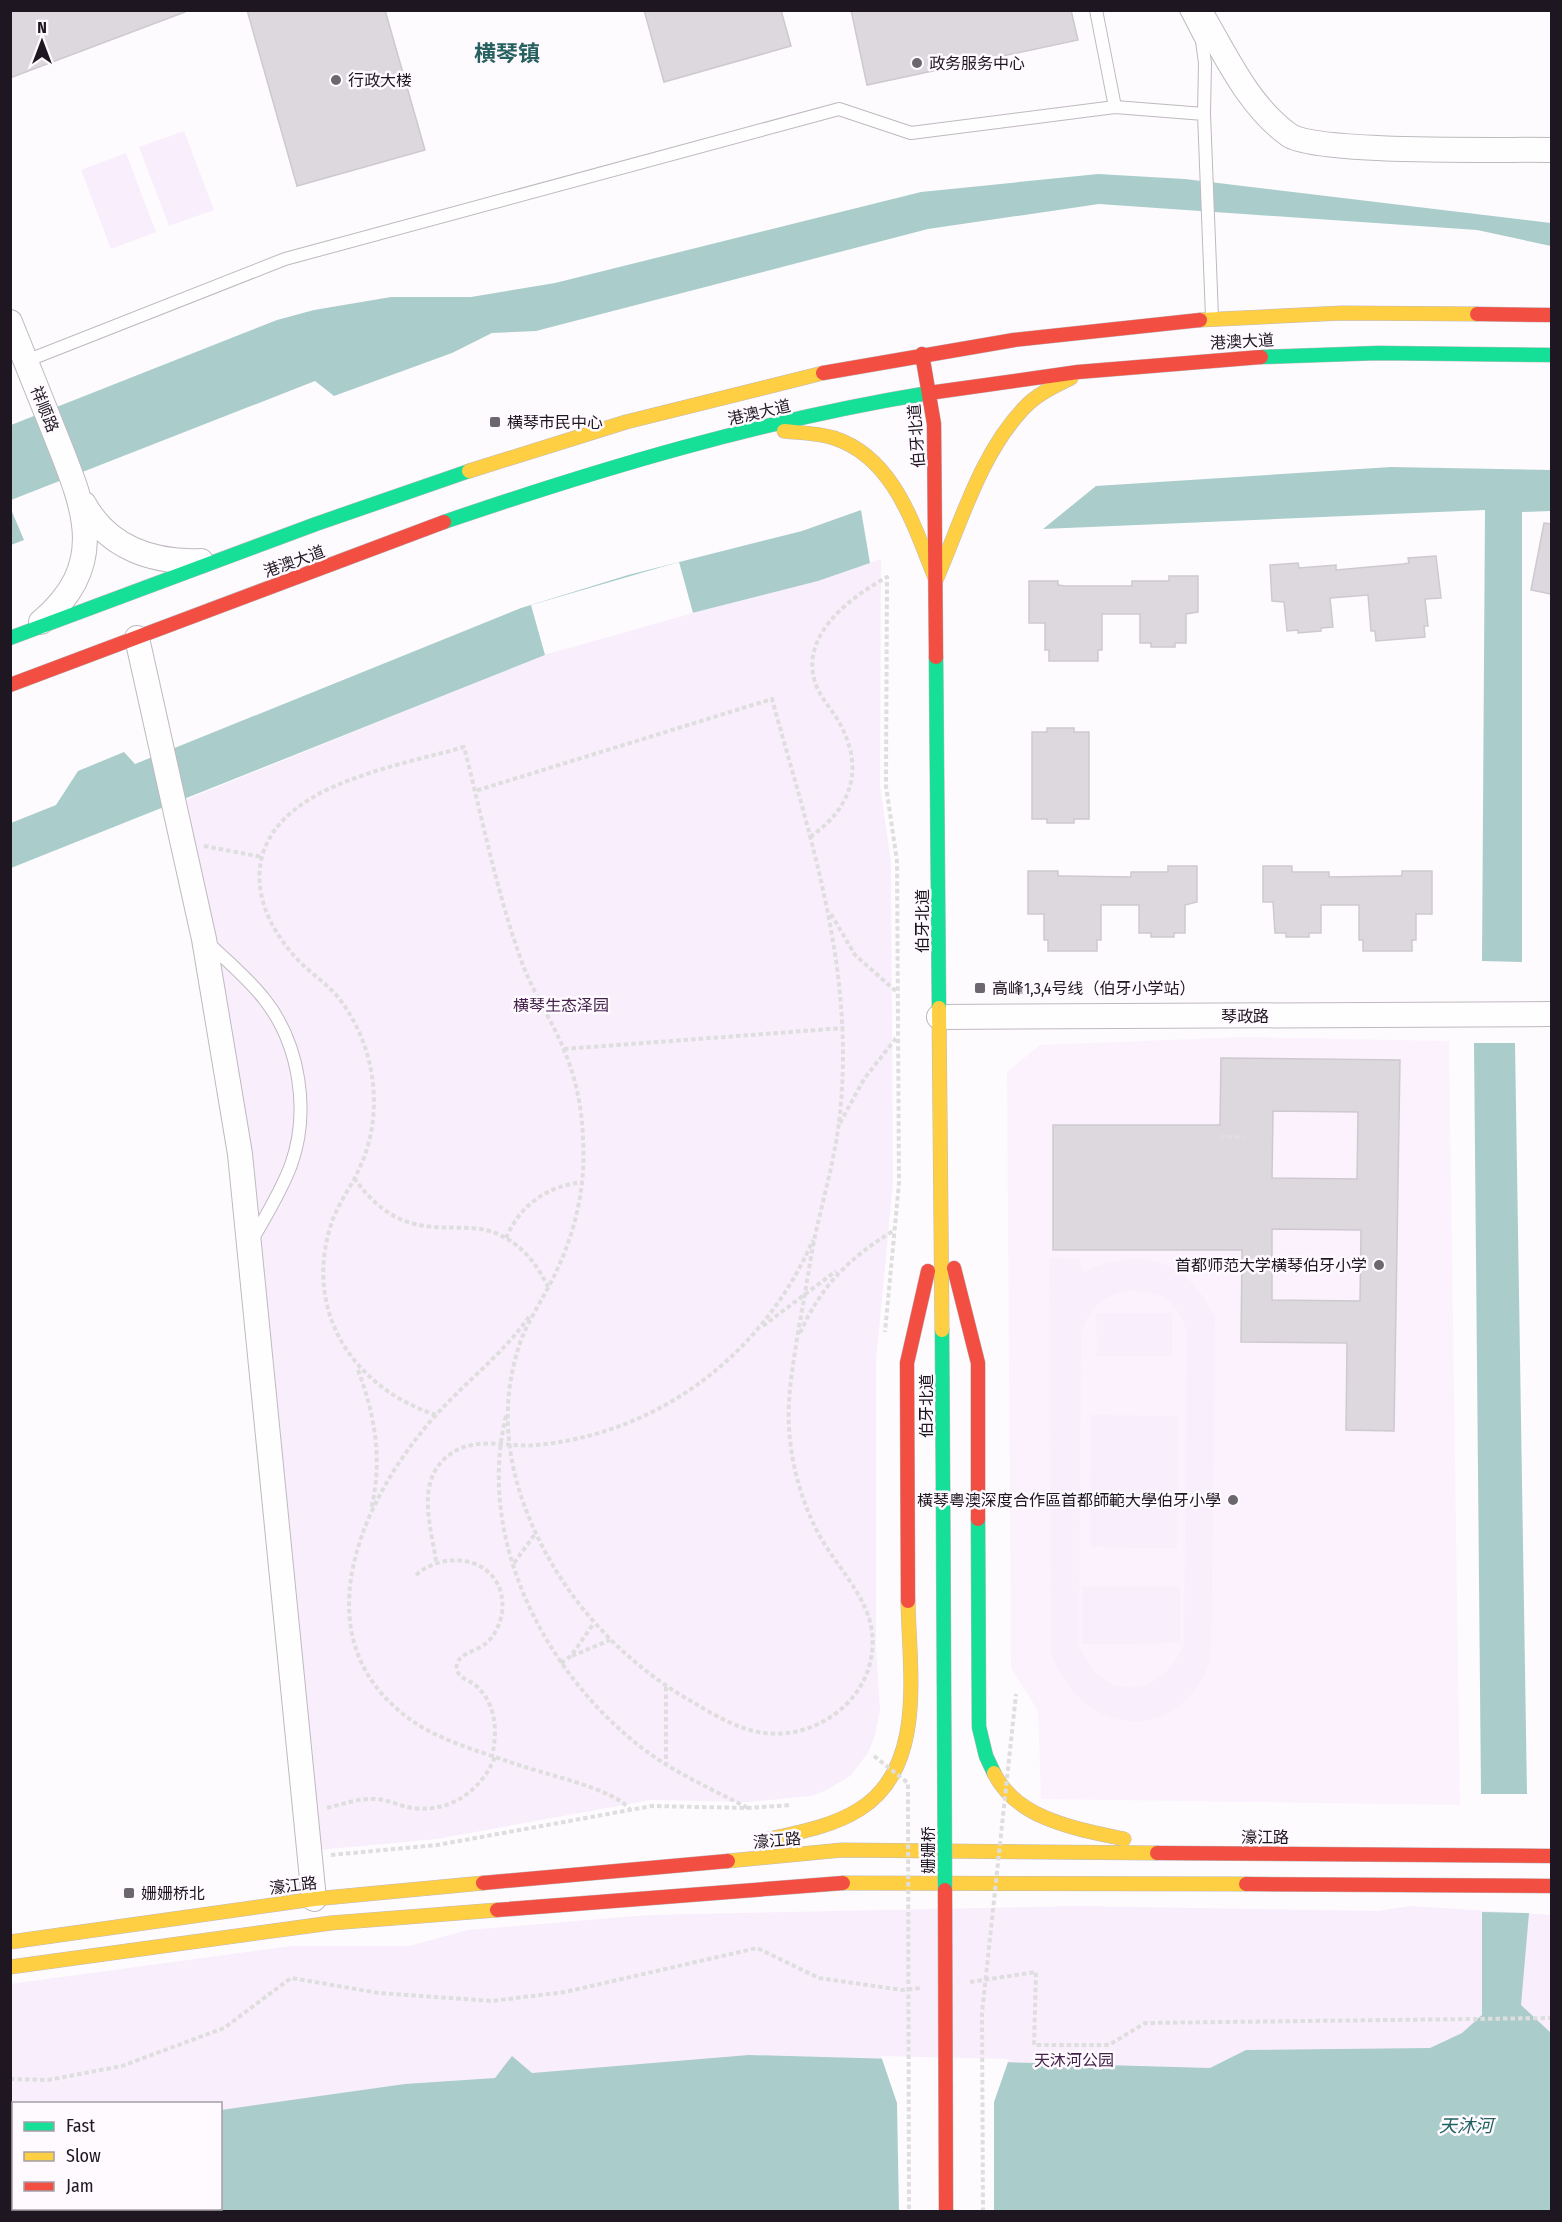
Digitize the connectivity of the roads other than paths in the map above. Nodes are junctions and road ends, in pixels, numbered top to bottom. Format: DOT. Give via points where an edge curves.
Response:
graph roads {
  1 [pos="1096,10"];
  2 [pos="1186,10"];
  3 [pos="1199,10"];
  4 [pos="1115,107"];
  5 [pos="1204,114"];
  6 [pos="1551,150"];
  7 [pos="1551,315"];
  8 [pos="1212,319"];
  9 [pos="10,322"];
  10 [pos="922,354"];
  11 [pos="1551,355"];
  12 [pos="26,361"];
  13 [pos="1103,370"];
  14 [pos="929,394"];
  15 [pos="761,428"];
  16 [pos="80,496"];
  17 [pos="216,561"];
  18 [pos="936,580"];
  19 [pos="19,634"];
  20 [pos="137,638"];
  21 [pos="10,685"];
  22 [pos="204,939"];
  23 [pos="1551,1014"];
  24 [pos="939,1017"];
  25 [pos="941,1217"];
  26 [pos="249,1246"];
  27 [pos="943,1488"];
  28 [pos="1190,1853"];
  29 [pos="1551,1856"];
  30 [pos="632,1870"];
  31 [pos="1551,1886"];
  32 [pos="314,1899"];
  33 [pos="10,1941"];
  34 [pos="10,1967"];
  35 [pos="946,2211"];
  1 -- 4 [label="lane"];
  2 -- 5 [label="lane" via="1202,41"];
  3 -- 6 [label="street" via="1257,106 1291,136 1334,146"];
  4 -- 5 [label="lane"];
  4 -- 12 [label="lane" via="911,133 839,109 285,260"];
  5 -- 8 [label="lane"];
  7 -- 8 [label="main road, 港澳大道" via="1408,312"];
  8 -- 10 [label="main road, 港澳大道"];
  9 -- 12 [label="street, 祥顺路"];
  10 -- 14 [label="main road, 伯牙北道"];
  10 -- 17 [label="main road, 港澳大道" via="755,389 599,430"];
  11 -- 13 [label="main road, 港澳大道" via="1317,354"];
  12 -- 16 [label="street, 祥顺路"];
  13 -- 14 [label="main road, 港澳大道"];
  13 -- 18 [label="main road" via="1049,389 1006,428"];
  14 -- 15 [label="main road, 港澳大道"];
  14 -- 18 [label="main road, 伯牙北道" via="934,424"];
  15 -- 18 [label="main road" via="822,435 867,454 898,492"];
  15 -- 20 [label="main road, 港澳大道" via="521,496"];
  16 -- 17 [label="street, 祥顺路" via="102,528 134,551 164,561"];
  16 -- 19 [label="street, 祥顺路" via="85,543 78,573 62,601"];
  17 -- 19 [label="main road, 港澳大道"];
  18 -- 24 [label="main road, 伯牙北道"];
  20 -- 21 [label="main road, 港澳大道"];
  20 -- 22 [label="street"];
  22 -- 26 [label="street" via="233,1103"];
  22 -- 26 [label="lane" via="267,1002 289,1045 300,1092 298,1140 292,1163"];
  23 -- 24 [label="street, 琴政路"];
  24 -- 25 [label="main road, 伯牙北道"];
  25 -- 27 [label="main road, 伯牙北道"];
  25 -- 28 [label="main road" via="978,1363 979,1727 987,1760 1004,1789 1045,1820"];
  25 -- 30 [label="main road" via="907,1363 909,1727 901,1760 884,1790 844,1820"];
  26 -- 32 [label="street"];
  27 -- 35 [label="main road, 姗姗桥, bridge"];
  28 -- 29 [label="main road, 濠江路"];
  28 -- 30 [label="main road, 濠江路" via="842,1850"];
  30 -- 32 [label="main road, 濠江路"];
  31 -- 34 [label="main road" via="860,1882 331,1923"];
  32 -- 33 [label="main road, 濠江路"];
}
